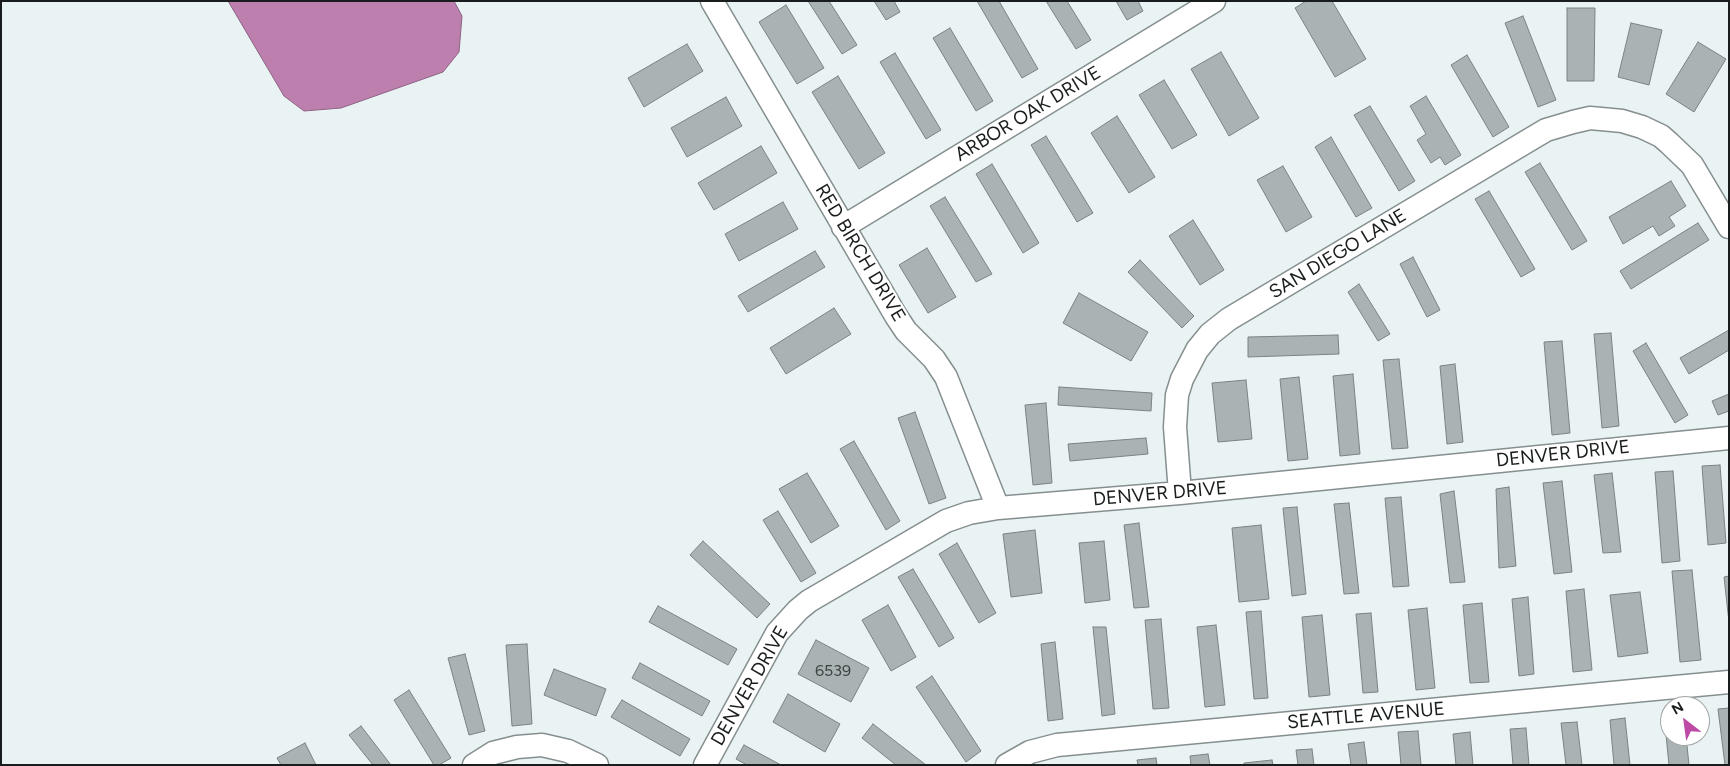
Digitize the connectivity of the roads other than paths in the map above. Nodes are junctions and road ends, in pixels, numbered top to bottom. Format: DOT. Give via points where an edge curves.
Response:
graph roads {
  1 [pos="712,1"];
  2 [pos="1214,1"];
  3 [pos="843,226"];
  4 [pos="1729,227"];
  5 [pos="1729,438"];
  6 [pos="1180,493"];
  7 [pos="998,508"];
  8 [pos="1729,682"];
  9 [pos="474,765"];
  10 [pos="597,765"];
  11 [pos="705,765"];
  12 [pos="1007,765"];
  1 -- 3 [label="street, RED BIRCH DRIVE"];
  2 -- 3 [label="street, ARBOR OAK DRIVE"];
  3 -- 7 [label="street, RED BIRCH DRIVE" via="900,323 934,359 946,377"];
  4 -- 6 [label="street, SAN DIEGO LANE" via="1697,173 1661,136 1622,120 1590,118 1546,130 1218,327 1197,350 1177,395 1175,427"];
  5 -- 6 [label="street, DENVER DRIVE"];
  6 -- 7 [label="street, DENVER DRIVE"];
  7 -- 11 [label="street, DENVER DRIVE" via="946,521 798,610 777,633"];
  8 -- 12 [label="street, SEATTLE AVENUE" via="1057,745 1030,752"];
  9 -- 10 [label="street" via="493,753 517,746 542,745 568,751"];
}
